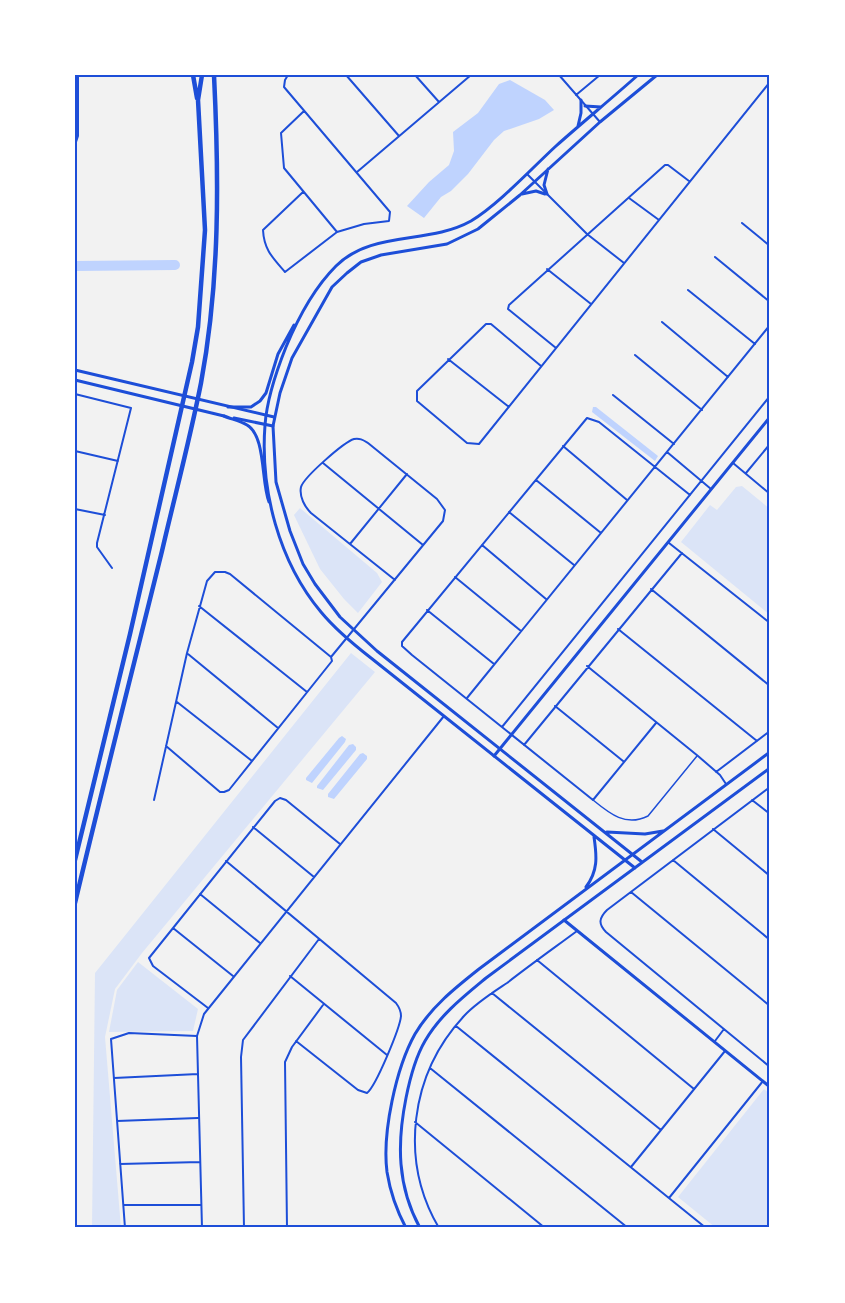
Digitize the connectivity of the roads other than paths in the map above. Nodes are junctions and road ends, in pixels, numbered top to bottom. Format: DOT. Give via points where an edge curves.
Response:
graph roads {
  1 [pos="78,75"];
  2 [pos="193,75"];
  3 [pos="202,75"];
  4 [pos="214,75"];
  5 [pos="288,75"];
  6 [pos="346,75"];
  7 [pos="415,75"];
  8 [pos="471,75"];
  9 [pos="559,75"];
  10 [pos="600,75"];
  11 [pos="638,75"];
  12 [pos="657,75"];
  13 [pos="770,82"];
  14 [pos="576,95"];
  15 [pos="198,100"];
  16 [pos="581,100"];
  17 [pos="439,102"];
  18 [pos="585,106"];
  19 [pos="601,107"];
  20 [pos="304,111"];
  21 [pos="593,114"];
  22 [pos="600,122"];
  23 [pos="577,128"];
  24 [pos="399,136"];
  25 [pos="75,145"];
  26 [pos="549,168"];
  27 [pos="357,172"];
  28 [pos="527,174"];
  29 [pos="534,181"];
  30 [pos="690,181"];
  31 [pos="303,192"];
  32 [pos="547,194"];
  33 [pos="520,195"];
  34 [pos="629,198"];
  35 [pos="658,220"];
  36 [pos="742,223"];
  37 [pos="337,232"];
  38 [pos="587,234"];
  39 [pos="770,246"];
  40 [pos="715,257"];
  41 [pos="624,263"];
  42 [pos="547,269"];
  43 [pos="688,290"];
  44 [pos="770,302"];
  45 [pos="591,304"];
  46 [pos="298,318"];
  47 [pos="662,322"];
  48 [pos="770,325"];
  49 [pos="755,344"];
  50 [pos="556,348"];
  51 [pos="635,356"];
  52 [pos="448,359"];
  53 [pos="541,366"];
  54 [pos="75,370"];
  55 [pos="728,377"];
  56 [pos="75,380"];
  57 [pos="75,394"];
  58 [pos="613,395"];
  59 [pos="770,396"];
  60 [pos="228,407"];
  61 [pos="509,407"];
  62 [pos="702,410"];
  63 [pos="224,416"];
  64 [pos="266,416"];
  65 [pos="274,417"];
  66 [pos="770,417"];
  67 [pos="265,425"];
  68 [pos="273,426"];
  69 [pos="674,444"];
  70 [pos="770,444"];
  71 [pos="563,446"];
  72 [pos="75,451"];
  73 [pos="667,452"];
  74 [pos="118,461"];
  75 [pos="323,463"];
  76 [pos="733,463"];
  77 [pos="655,466"];
  78 [pos="746,473"];
  79 [pos="406,474"];
  80 [pos="536,480"];
  81 [pos="702,481"];
  82 [pos="711,489"];
  83 [pos="770,494"];
  84 [pos="690,495"];
  85 [pos="628,500"];
  86 [pos="75,509"];
  87 [pos="378,509"];
  88 [pos="272,510"];
  89 [pos="509,512"];
  90 [pos="105,515"];
  91 [pos="601,533"];
  92 [pos="668,542"];
  93 [pos="350,544"];
  94 [pos="423,545"];
  95 [pos="482,545"];
  96 [pos="682,553"];
  97 [pos="574,566"];
  98 [pos="112,568"];
  99 [pos="455,577"];
  100 [pos="395,580"];
  101 [pos="651,589"];
  102 [pos="547,599"];
  103 [pos="200,606"];
  104 [pos="428,609"];
  105 [pos="770,623"];
  106 [pos="618,629"];
  107 [pos="353,630"];
  108 [pos="521,631"];
  109 [pos="347,638"];
  110 [pos="186,653"];
  111 [pos="331,657"];
  112 [pos="494,664"];
  113 [pos="587,666"];
  114 [pos="770,686"];
  115 [pos="307,692"];
  116 [pos="466,699"];
  117 [pos="177,702"];
  118 [pos="446,706"];
  119 [pos="555,706"];
  120 [pos="444,716"];
  121 [pos="656,723"];
  122 [pos="502,727"];
  123 [pos="278,728"];
  124 [pos="770,731"];
  125 [pos="511,734"];
  126 [pos="757,741"];
  127 [pos="524,745"];
  128 [pos="166,746"];
  129 [pos="500,748"];
  130 [pos="770,752"];
  131 [pos="494,756"];
  132 [pos="698,756"];
  133 [pos="252,761"];
  134 [pos="624,761"];
  135 [pos="770,768"];
  136 [pos="716,772"];
  137 [pos="726,784"];
  138 [pos="770,787"];
  139 [pos="154,800"];
  140 [pos="593,800"];
  141 [pos="752,800"];
  142 [pos="770,814"];
  143 [pos="253,827"];
  144 [pos="712,829"];
  145 [pos="665,830"];
  146 [pos="605,832"];
  147 [pos="594,836"];
  148 [pos="340,844"];
  149 [pos="633,854"];
  150 [pos="75,860"];
  151 [pos="673,860"];
  152 [pos="226,861"];
  153 [pos="625,861"];
  154 [pos="642,862"];
  155 [pos="635,868"];
  156 [pos="770,876"];
  157 [pos="314,877"];
  158 [pos="583,891"];
  159 [pos="632,892"];
  160 [pos="200,894"];
  161 [pos="75,903"];
  162 [pos="286,912"];
  163 [pos="564,921"];
  164 [pos="172,928"];
  165 [pos="577,931"];
  166 [pos="319,939"];
  167 [pos="770,940"];
  168 [pos="260,944"];
  169 [pos="537,960"];
  170 [pos="233,976"];
  171 [pos="290,976"];
  172 [pos="492,993"];
  173 [pos="324,1005"];
  174 [pos="770,1006"];
  175 [pos="208,1008"];
  176 [pos="456,1026"];
  177 [pos="724,1029"];
  178 [pos="197,1036"];
  179 [pos="296,1041"];
  180 [pos="714,1042"];
  181 [pos="725,1051"];
  182 [pos="387,1055"];
  183 [pos="770,1067"];
  184 [pos="430,1068"];
  185 [pos="198,1074"];
  186 [pos="114,1078"];
  187 [pos="763,1081"];
  188 [pos="397,1083"];
  189 [pos="409,1086"];
  190 [pos="770,1087"];
  191 [pos="694,1089"];
  192 [pos="199,1118"];
  193 [pos="117,1121"];
  194 [pos="414,1122"];
  195 [pos="661,1130"];
  196 [pos="200,1162"];
  197 [pos="120,1164"];
  198 [pos="631,1167"];
  199 [pos="669,1198"];
  200 [pos="124,1205"];
  201 [pos="201,1205"];
  202 [pos="125,1228"];
  203 [pos="202,1228"];
  204 [pos="244,1228"];
  205 [pos="287,1228"];
  206 [pos="406,1228"];
  207 [pos="420,1228"];
  208 [pos="439,1228"];
  209 [pos="545,1228"];
  210 [pos="628,1228"];
  211 [pos="706,1228"];
  1 -- 25 [label="street"];
  2 -- 15 [label="highway"];
  3 -- 15 [label="highway"];
  4 -- 161 [label="highway" via="217,218 201,382"];
  5 -- 20 [label="street" via="284,87"];
  6 -- 24 [label="street"];
  7 -- 17 [label="street"];
  8 -- 17 [label="street"];
  9 -- 14 [label="street"];
  10 -- 14 [label="street"];
  11 -- 19 [label="main road"];
  12 -- 22 [label="main road"];
  13 -- 30 [label="street"];
  14 -- 16 [label="street"];
  15 -- 150 [label="highway" via="205,230 198,327 179,426"];
  16 -- 18 [label="street"];
  16 -- 23 [label="main road"];
  17 -- 24 [label="street"];
  18 -- 19 [label="main road"];
  18 -- 21 [label="street"];
  19 -- 21 [label="main road"];
  20 -- 27 [label="street"];
  20 -- 31 [label="street" via="281,133 284,168"];
  21 -- 22 [label="street"];
  21 -- 23 [label="main road"];
  22 -- 26 [label="main road"];
  23 -- 28 [label="main road"];
  24 -- 27 [label="street"];
  26 -- 29 [label="main road"];
  26 -- 32 [label="main road" via="543,185"];
  27 -- 37 [label="street" via="390,212 389,221"];
  28 -- 29 [label="street"];
  28 -- 46 [label="main road" via="461,226 378,243 352,255 323,280"];
  29 -- 32 [label="street"];
  29 -- 33 [label="main road"];
  30 -- 34 [label="street" via="665,165"];
  30 -- 35 [label="street"];
  31 -- 37 [label="street"];
  31 -- 37 [label="street" via="263,230 265,247 272,257 285,272"];
  32 -- 33 [label="main road" via="536,191"];
  32 -- 38 [label="street"];
  33 -- 65 [label="main road" via="468,235 447,244 381,255 361,262 347,273 332,287 292,358"];
  34 -- 35 [label="street"];
  34 -- 38 [label="street"];
  35 -- 41 [label="street"];
  36 -- 39 [label="street"];
  38 -- 41 [label="street"];
  38 -- 42 [label="street"];
  40 -- 44 [label="street"];
  41 -- 45 [label="street"];
  42 -- 45 [label="street"];
  42 -- 50 [label="street" via="508,309"];
  43 -- 49 [label="street"];
  45 -- 50 [label="street"];
  46 -- 60 [label="main road" via="260,401 251,407"];
  46 -- 64 [label="main road" via="276,371"];
  47 -- 55 [label="street"];
  48 -- 49 [label="street"];
  49 -- 55 [label="street"];
  50 -- 53 [label="street"];
  51 -- 62 [label="street"];
  52 -- 53 [label="street" via="486,324 491,324"];
  52 -- 61 [label="street"];
  52 -- 61 [label="street" via="417,391 417,401 467,443 479,444"];
  53 -- 61 [label="street"];
  54 -- 60 [label="main road"];
  55 -- 62 [label="street"];
  56 -- 63 [label="main road"];
  57 -- 74 [label="street" via="131,408"];
  58 -- 69 [label="street"];
  59 -- 81 [label="street"];
  60 -- 64 [label="main road"];
  62 -- 69 [label="street"];
  63 -- 67 [label="main road"];
  63 -- 88 [label="main road" via="248,425 255,432"];
  64 -- 65 [label="main road"];
  64 -- 67 [label="main road"];
  65 -- 68 [label="main road"];
  66 -- 76 [label="main road"];
  67 -- 68 [label="main road"];
  67 -- 88 [label="main road"];
  68 -- 107 [label="main road" via="276,482 295,547 315,584"];
  69 -- 73 [label="street"];
  70 -- 78 [label="street"];
  71 -- 77 [label="street" via="583,420 595,419"];
  71 -- 80 [label="street"];
  71 -- 85 [label="street"];
  72 -- 74 [label="street"];
  73 -- 77 [label="street"];
  73 -- 81 [label="street"];
  74 -- 90 [label="street"];
  75 -- 79 [label="street" via="358,439"];
  75 -- 87 [label="street"];
  75 -- 93 [label="street" via="305,480 302,498 307,509"];
  76 -- 78 [label="street"];
  76 -- 82 [label="main road"];
  77 -- 84 [label="street"];
  77 -- 85 [label="street"];
  78 -- 83 [label="street"];
  79 -- 87 [label="street"];
  79 -- 94 [label="street" via="445,510 443,521"];
  80 -- 89 [label="street"];
  80 -- 91 [label="street"];
  81 -- 82 [label="street"];
  81 -- 84 [label="street"];
  82 -- 92 [label="main road"];
  84 -- 122 [label="street"];
  85 -- 91 [label="street"];
  86 -- 90 [label="street"];
  87 -- 93 [label="street"];
  87 -- 94 [label="street"];
  88 -- 109 [label="main road" via="295,572 321,612"];
  89 -- 95 [label="street"];
  89 -- 97 [label="street"];
  90 -- 98 [label="street" via="97,547"];
  91 -- 97 [label="street"];
  92 -- 96 [label="street"];
  92 -- 125 [label="main road"];
  93 -- 100 [label="street"];
  94 -- 100 [label="street"];
  95 -- 99 [label="street"];
  95 -- 102 [label="street"];
  96 -- 101 [label="street"];
  96 -- 105 [label="street"];
  97 -- 102 [label="street"];
  99 -- 104 [label="street"];
  99 -- 108 [label="street"];
  100 -- 107 [label="street"];
  101 -- 106 [label="street"];
  101 -- 114 [label="street"];
  102 -- 108 [label="street"];
  103 -- 110 [label="street"];
  103 -- 111 [label="street" via="211,576 225,572"];
  103 -- 115 [label="street"];
  104 -- 112 [label="street"];
  104 -- 116 [label="street" via="402,646"];
  106 -- 113 [label="street"];
  106 -- 126 [label="street"];
  107 -- 109 [label="street"];
  107 -- 118 [label="main road"];
  108 -- 112 [label="street"];
  109 -- 111 [label="street"];
  109 -- 120 [label="main road"];
  110 -- 117 [label="street"];
  110 -- 123 [label="street"];
  111 -- 115 [label="street" via="332,661"];
  112 -- 116 [label="street"];
  113 -- 119 [label="street"];
  113 -- 121 [label="street"];
  115 -- 123 [label="street"];
  116 -- 122 [label="street"];
  117 -- 128 [label="street"];
  117 -- 133 [label="street"];
  118 -- 120 [label="main road"];
  118 -- 129 [label="main road"];
  119 -- 127 [label="street"];
  119 -- 134 [label="street"];
  120 -- 131 [label="main road"];
  120 -- 148 [label="street"];
  121 -- 132 [label="street"];
  121 -- 134 [label="street"];
  122 -- 125 [label="street"];
  123 -- 133 [label="street"];
  124 -- 126 [label="street"];
  125 -- 127 [label="street"];
  125 -- 129 [label="main road"];
  126 -- 136 [label="street"];
  127 -- 140 [label="street"];
  128 -- 133 [label="street" via="220,792 229,790"];
  128 -- 139 [label="street"];
  129 -- 131 [label="main road"];
  129 -- 146 [label="main road"];
  130 -- 137 [label="main road"];
  131 -- 147 [label="main road"];
  132 -- 136 [label="street"];
  132 -- 140 [label="lane" via="648,816 632,820 614,816"];
  134 -- 140 [label="street"];
  135 -- 154 [label="main road"];
  136 -- 137 [label="street"];
  137 -- 145 [label="main road"];
  138 -- 141 [label="street"];
  141 -- 142 [label="street"];
  141 -- 144 [label="street"];
  143 -- 148 [label="street" via="280,798"];
  143 -- 152 [label="street"];
  143 -- 157 [label="street"];
  144 -- 151 [label="street"];
  144 -- 156 [label="street"];
  145 -- 146 [label="main road" via="645,834"];
  145 -- 149 [label="main road"];
  146 -- 149 [label="main road"];
  147 -- 153 [label="main road"];
  147 -- 158 [label="main road" via="597,867"];
  148 -- 157 [label="street"];
  149 -- 153 [label="main road"];
  149 -- 154 [label="main road"];
  151 -- 159 [label="street"];
  151 -- 167 [label="street"];
  152 -- 160 [label="street"];
  152 -- 162 [label="street"];
  153 -- 155 [label="main road"];
  153 -- 158 [label="main road"];
  154 -- 155 [label="main road"];
  155 -- 163 [label="main road"];
  157 -- 162 [label="street"];
  158 -- 188 [label="main road" via="446,996 415,1034"];
  159 -- 174 [label="street"];
  159 -- 177 [label="street" via="602,915 600,924"];
  160 -- 164 [label="street"];
  160 -- 168 [label="street"];
  162 -- 166 [label="street"];
  162 -- 168 [label="street"];
  163 -- 165 [label="main road"];
  163 -- 189 [label="main road" via="454,1005 426,1040"];
  164 -- 170 [label="street"];
  164 -- 175 [label="street" via="149,958 153,966"];
  165 -- 169 [label="street"];
  165 -- 180 [label="main road"];
  166 -- 171 [label="street"];
  166 -- 182 [label="street" via="396,1003 401,1016"];
  168 -- 170 [label="street"];
  169 -- 172 [label="street"];
  169 -- 191 [label="street"];
  170 -- 175 [label="street"];
  171 -- 173 [label="street"];
  171 -- 204 [label="street" via="242,1044"];
  172 -- 176 [label="street"];
  172 -- 195 [label="street"];
  173 -- 179 [label="street"];
  173 -- 182 [label="street"];
  175 -- 178 [label="street"];
  176 -- 184 [label="street"];
  176 -- 198 [label="street"];
  177 -- 180 [label="street"];
  177 -- 183 [label="street"];
  178 -- 185 [label="street"];
  178 -- 186 [label="street" via="115,1036 111,1039"];
  179 -- 182 [label="street" via="367,1093"];
  179 -- 205 [label="street" via="288,1053 284,1072"];
  180 -- 181 [label="main road"];
  181 -- 187 [label="main road"];
  181 -- 191 [label="street"];
  184 -- 194 [label="street"];
  184 -- 210 [label="street"];
  185 -- 186 [label="street"];
  185 -- 192 [label="street"];
  186 -- 193 [label="street"];
  187 -- 190 [label="main road"];
  187 -- 199 [label="street"];
  188 -- 189 [label="main road" via="404,1081"];
  188 -- 206 [label="main road" via="386,1158 394,1201"];
  189 -- 207 [label="main road" via="400,1164"];
  191 -- 195 [label="street"];
  192 -- 193 [label="street"];
  192 -- 196 [label="street"];
  193 -- 197 [label="street"];
  194 -- 208 [label="street" via="416,1165"];
  194 -- 209 [label="street"];
  195 -- 198 [label="street"];
  196 -- 197 [label="street"];
  196 -- 201 [label="street"];
  197 -- 200 [label="street"];
  198 -- 199 [label="street"];
  199 -- 211 [label="street"];
  200 -- 201 [label="street"];
  200 -- 202 [label="street"];
  201 -- 203 [label="street"];
}
